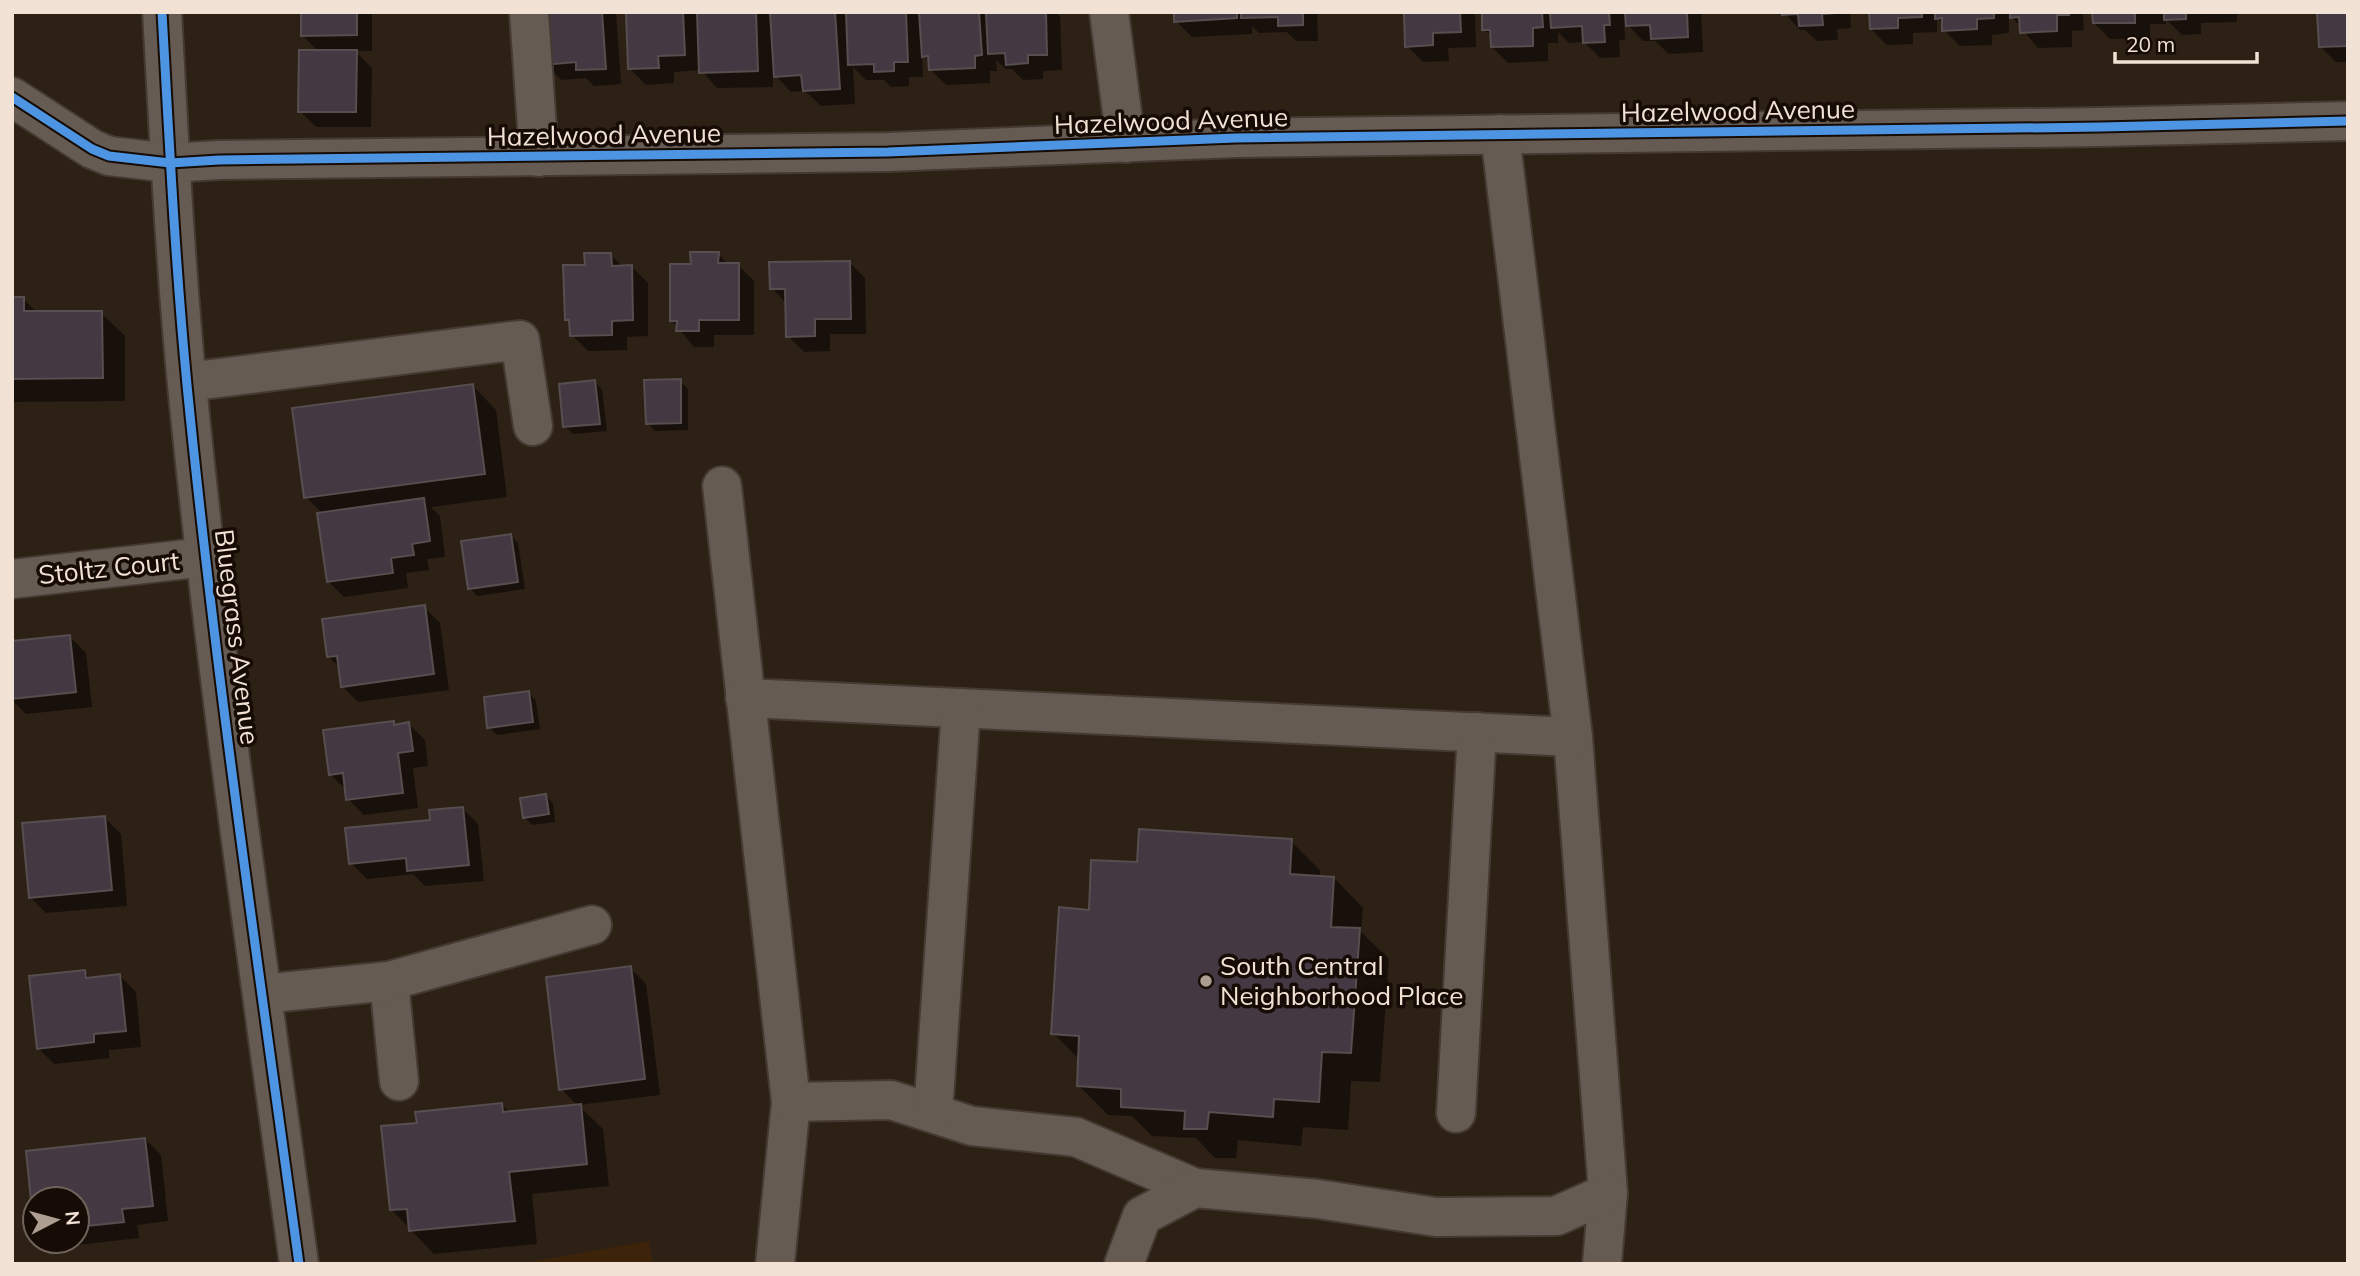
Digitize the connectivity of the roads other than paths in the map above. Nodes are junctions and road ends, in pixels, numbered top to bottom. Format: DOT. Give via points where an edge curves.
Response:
graph roads {
  1 [pos="162,12"];
  2 [pos="529,12"];
  3 [pos="1109,12"];
  4 [pos="12,97"];
  5 [pos="2348,121"];
  6 [pos="1500,134"];
  7 [pos="1126,143"];
  8 [pos="540,157"];
  9 [pos="170,163"];
  10 [pos="187,382"];
  11 [pos="533,426"];
  12 [pos="722,486"];
  13 [pos="205,557"];
  14 [pos="12,579"];
  15 [pos="745,698"];
  16 [pos="961,708"];
  17 [pos="1477,732"];
  18 [pos="1573,737"];
  19 [pos="592,925"];
  20 [pos="389,981"];
  21 [pos="262,994"];
  22 [pos="399,1081"];
  23 [pos="791,1102"];
  24 [pos="933,1113"];
  25 [pos="1456,1113"];
  26 [pos="1195,1188"];
  27 [pos="1608,1194"];
  28 [pos="299,1264"];
  29 [pos="775,1264"];
  30 [pos="1124,1264"];
  31 [pos="1602,1264"];
  1 -- 9 [label="street, Bluegrass Avenue"];
  2 -- 8 [label="street"];
  3 -- 7 [label="street"];
  4 -- 9 [label="street, Hazelwood Avenue" via="92,149 109,156"];
  5 -- 6 [label="street, Hazelwood Avenue"];
  6 -- 7 [label="street, Hazelwood Avenue"];
  6 -- 18 [label="street"];
  7 -- 8 [label="street, Hazelwood Avenue"];
  8 -- 9 [label="street, Hazelwood Avenue"];
  9 -- 10 [label="street, Bluegrass Avenue"];
  10 -- 11 [label="street" via="520,340"];
  10 -- 13 [label="street, Bluegrass Avenue"];
  12 -- 15 [label="street"];
  13 -- 14 [label="street, Stoltz Court"];
  13 -- 21 [label="street, Bluegrass Avenue"];
  15 -- 16 [label="street"];
  15 -- 23 [label="street"];
  16 -- 17 [label="street"];
  16 -- 24 [label="street"];
  17 -- 18 [label="street"];
  17 -- 25 [label="street"];
  18 -- 27 [label="street"];
  19 -- 20 [label="street"];
  20 -- 21 [label="street"];
  20 -- 22 [label="street"];
  21 -- 28 [label="street, Bluegrass Avenue"];
  23 -- 24 [label="street" via="891,1100"];
  23 -- 29 [label="street"];
  24 -- 26 [label="street" via="972,1126 1076,1137"];
  26 -- 27 [label="street" via="1318,1199 1436,1217 1556,1216"];
  26 -- 30 [label="street" via="1142,1216"];
  27 -- 31 [label="street"];
}
